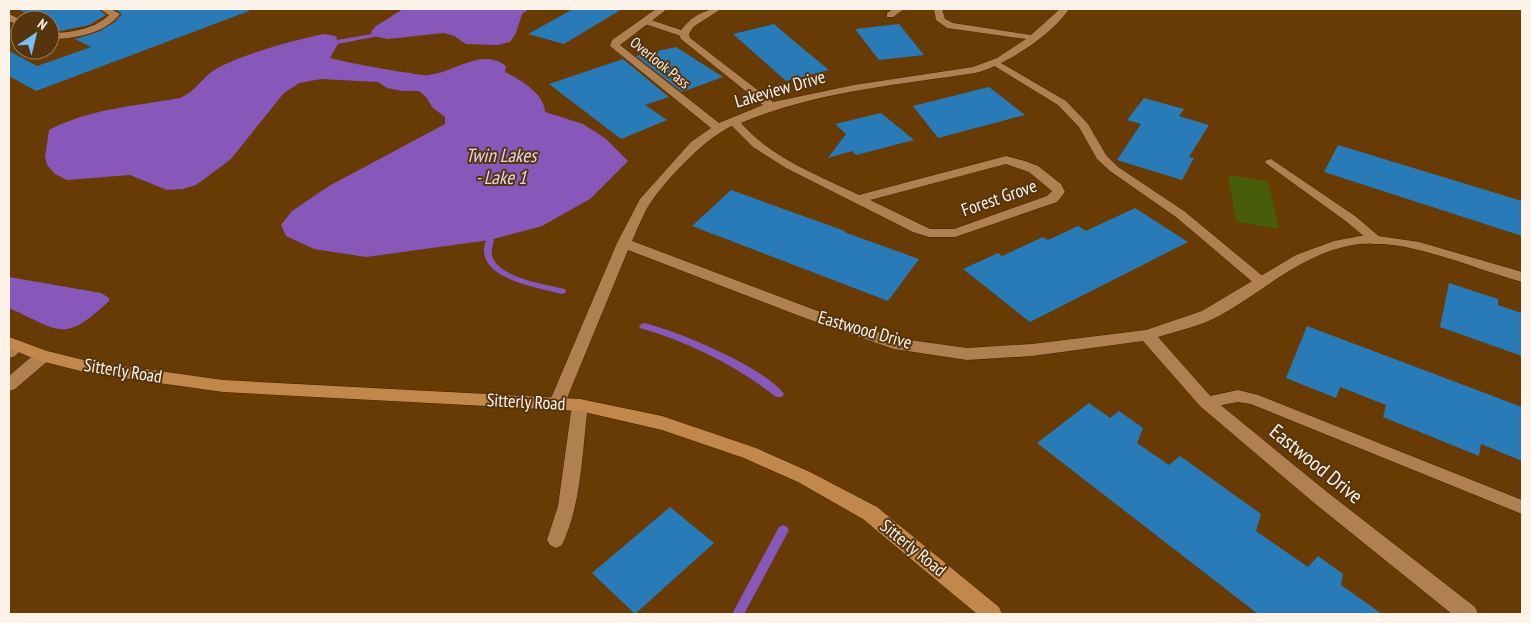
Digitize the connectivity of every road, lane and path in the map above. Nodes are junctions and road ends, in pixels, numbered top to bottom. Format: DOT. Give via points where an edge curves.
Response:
graph roads {
  1 [pos="104,9"];
  2 [pos="662,9"];
  3 [pos="716,9"];
  4 [pos="899,9"];
  5 [pos="938,9"];
  6 [pos="1065,9"];
  7 [pos="890,16"];
  8 [pos="645,21"];
  9 [pos="684,34"];
  10 [pos="60,35"];
  11 [pos="1033,38"];
  12 [pos="996,63"];
  13 [pos="771,106"];
  14 [pos="733,121"];
  15 [pos="718,128"];
  16 [pos="1270,162"];
  17 [pos="858,199"];
  18 [pos="1377,241"];
  19 [pos="624,243"];
  20 [pos="1522,277"];
  21 [pos="1260,281"];
  22 [pos="1147,335"];
  23 [pos="11,347"];
  24 [pos="43,356"];
  25 [pos="9,384"];
  26 [pos="1206,402"];
  27 [pos="557,403"];
  28 [pos="580,405"];
  29 [pos="1522,507"];
  30 [pos="556,540"];
  31 [pos="992,614"];
  32 [pos="1467,614"];
  1 -- 10 [label="street" via="114,14 109,21"];
  2 -- 8 [label="street, Overlook Pass"];
  3 -- 9 [label="street" via="689,25"];
  4 -- 7 [label="street"];
  5 -- 11 [label="street" via="941,20 950,26"];
  6 -- 11 [label="street, Lakeview Drive"];
  8 -- 9 [label="lane, Overlook Pass"];
  8 -- 15 [label="street, Overlook Pass" via="615,46"];
  9 -- 13 [label="street, Overlook Pass" via="686,39"];
  11 -- 12 [label="street, Lakeview Drive"];
  12 -- 13 [label="street, Lakeview Drive" via="975,70 854,88"];
  12 -- 21 [label="lane" via="1062,103 1084,126 1102,157 1114,169 1180,214"];
  13 -- 14 [label="street, Lakeview Drive"];
  14 -- 15 [label="street, Lakeview Drive"];
  14 -- 17 [label="street, Forest Grove" via="746,136 768,152"];
  15 -- 19 [label="street, Lakeview Drive" via="695,145 646,199"];
  16 -- 18 [label="lane"];
  17 -- 17 [label="street, Forest Grove" via="1006,160 1032,167 1059,192 1052,199 955,233 918,229"];
  18 -- 20 [label="street, Eastwood Drive" via="1422,248"];
  18 -- 21 [label="street, Eastwood Drive" via="1361,240 1321,248"];
  19 -- 22 [label="street, Eastwood Drive" via="894,343 967,354 1032,350"];
  19 -- 27 [label="street, Lakeview Drive"];
  21 -- 22 [label="street, Eastwood Drive" via="1214,312"];
  22 -- 26 [label="street, Eastwood Drive"];
  23 -- 24 [label="street, Sitterly Road"];
  24 -- 25 [label="street"];
  24 -- 27 [label="street, Sitterly Road" via="88,367 223,386"];
  26 -- 29 [label="lane" via="1238,396 1252,399"];
  26 -- 32 [label="street, Eastwood Drive"];
  27 -- 28 [label="street, Sitterly Road"];
  28 -- 30 [label="lane" via="567,506"];
  28 -- 31 [label="street, Sitterly Road" via="706,437 804,477 870,513"];
}
